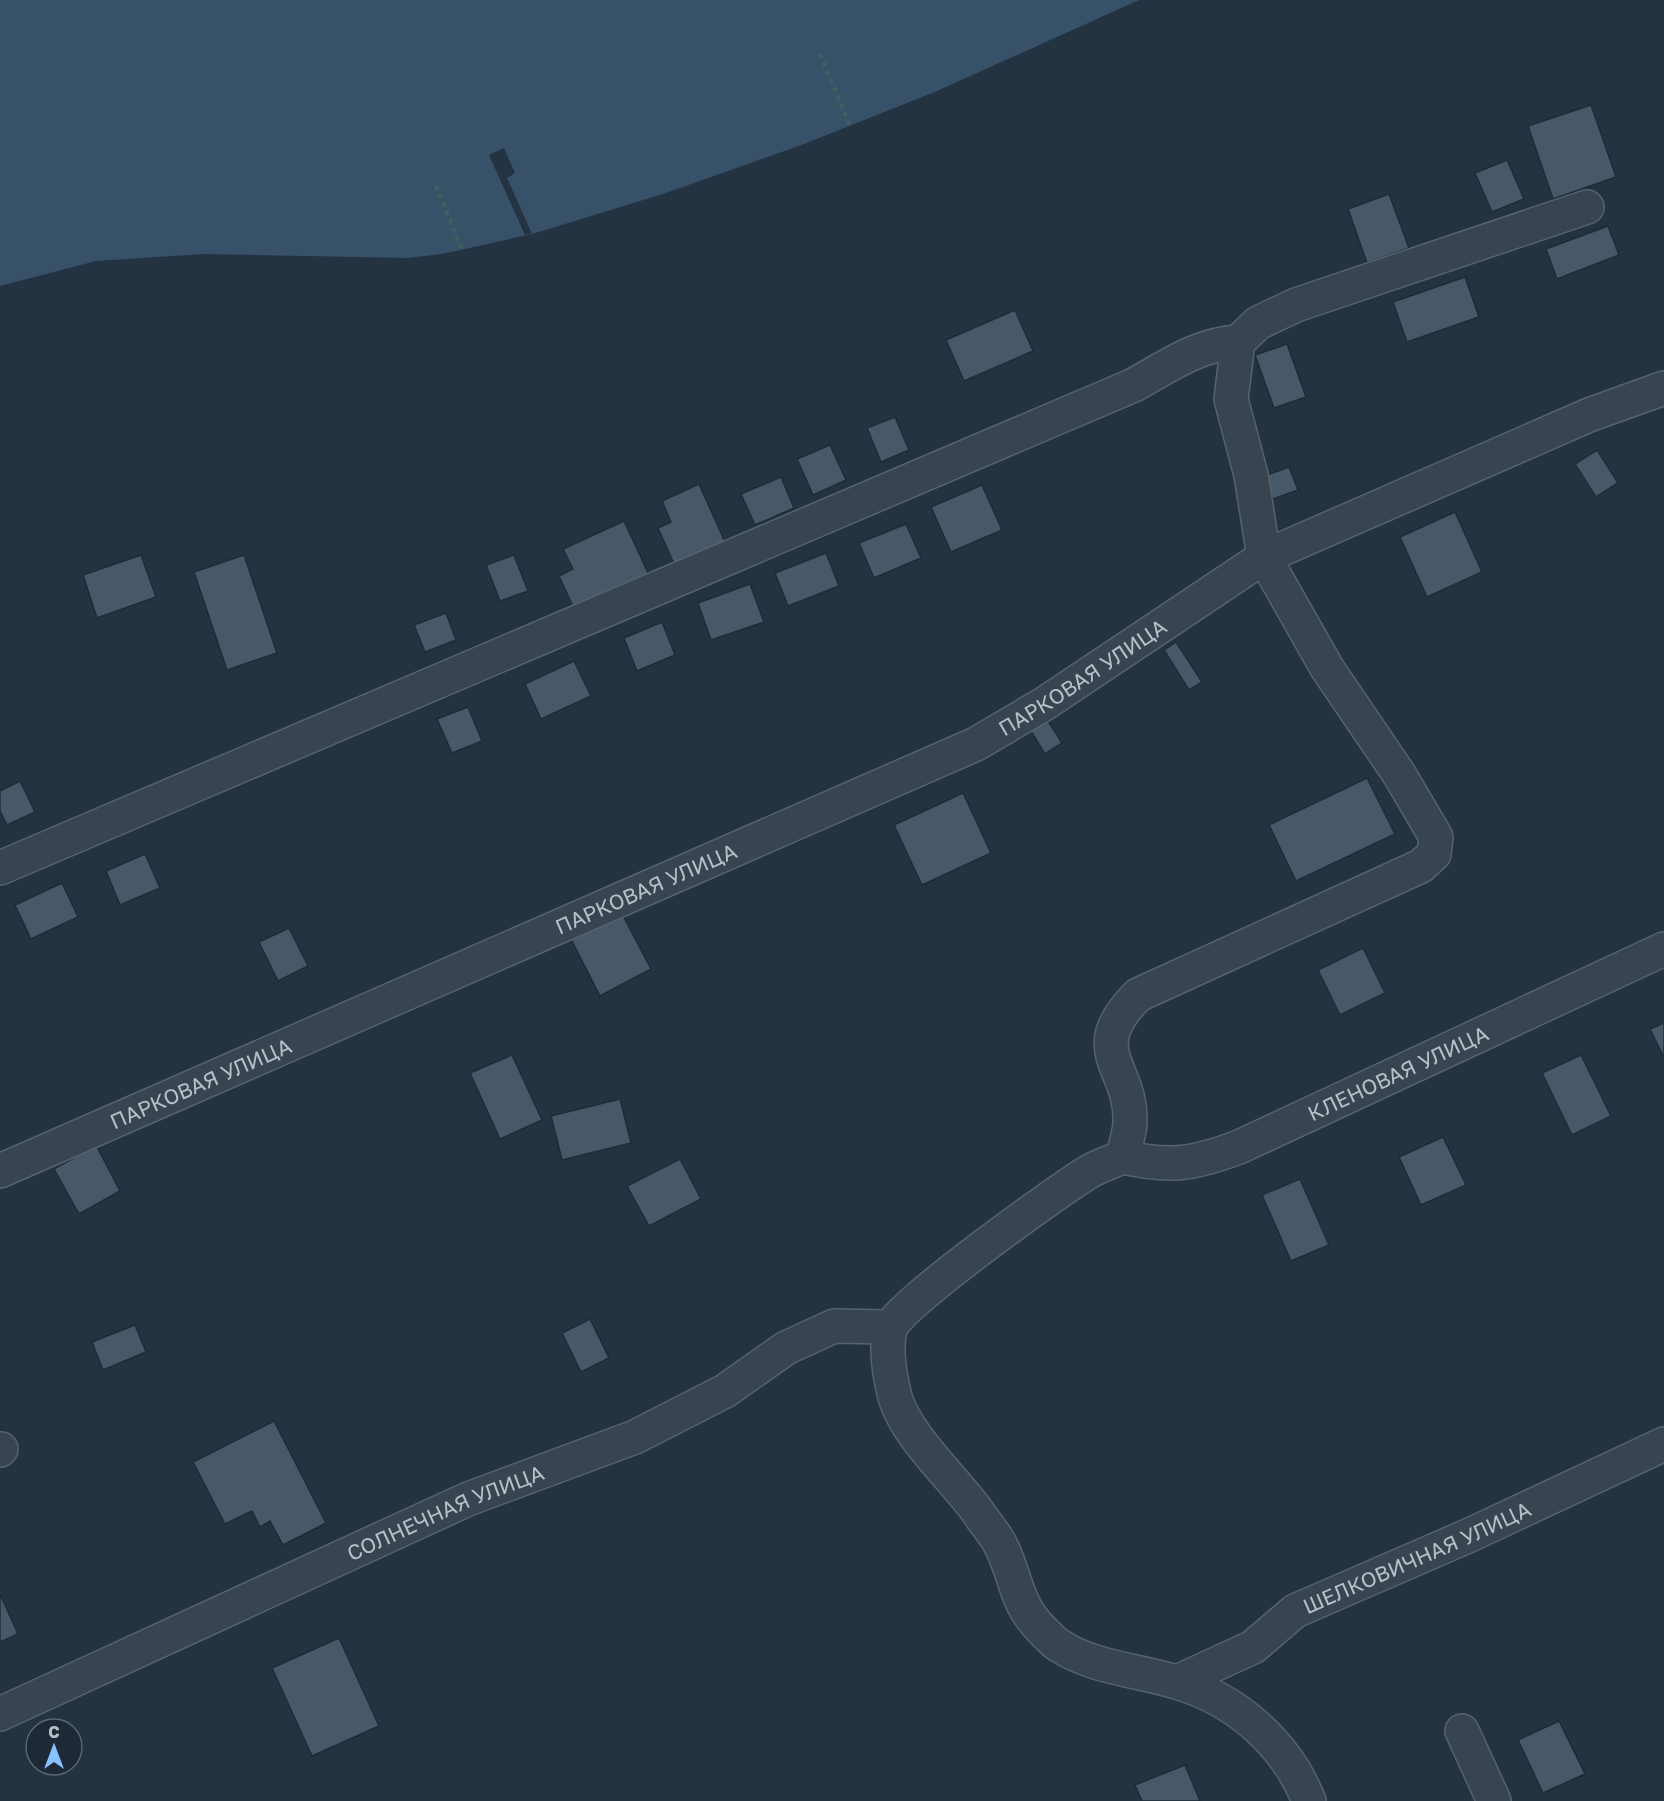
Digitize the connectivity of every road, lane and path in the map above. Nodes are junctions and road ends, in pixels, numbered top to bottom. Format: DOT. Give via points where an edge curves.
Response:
graph roads {
  1 [pos="820,54"];
  2 [pos="850,126"];
  3 [pos="436,186"];
  4 [pos="1587,207"];
  5 [pos="462,250"];
  6 [pos="1238,342"];
  7 [pos="1664,388"];
  8 [pos="1264,557"];
  9 [pos="0,868"];
  10 [pos="1664,949"];
  11 [pos="1123,1157"];
  12 [pos="0,1171"];
  13 [pos="890,1327"];
  14 [pos="1664,1444"];
  15 [pos="1177,1682"];
  16 [pos="0,1714"];
  17 [pos="1462,1731"];
  18 [pos="1309,1801"];
  19 [pos="1494,1801"];
  1 -- 2 [label="path"];
  3 -- 5 [label="path"];
  4 -- 6 [label="street" via="1296,305 1258,323"];
  6 -- 8 [label="street" via="1231,399 1251,475"];
  6 -- 9 [label="street" via="1197,350 1134,385"];
  7 -- 8 [label="street, ПАРКОВАЯ УЛИЦА" via="1589,415"];
  8 -- 11 [label="street" via="1327,668 1437,837 1434,854 1421,866 1138,995 1120,1013 1111,1032 1112,1059 1130,1123"];
  8 -- 12 [label="street, ПАРКОВАЯ УЛИЦА" via="1044,704 976,744"];
  10 -- 11 [label="street, КЛЕНОВАЯ УЛИЦА" via="1212,1157 1176,1164"];
  11 -- 13 [label="street" via="1088,1173 948,1273 909,1304"];
  13 -- 15 [label="street" via="888,1360 896,1399 921,1444 973,1504 1002,1547 1030,1618 1059,1646 1110,1666"];
  13 -- 16 [label="street, СОЛНЕЧНАЯ УЛИЦА" via="834,1326 786,1348 725,1391 635,1437 468,1499"];
  14 -- 15 [label="street, ШЕЛКОВИЧНАЯ УЛИЦА" via="1295,1611 1253,1647"];
  15 -- 18 [label="street" via="1218,1698 1252,1721 1288,1760"];
  17 -- 19 [label="street"];
}
